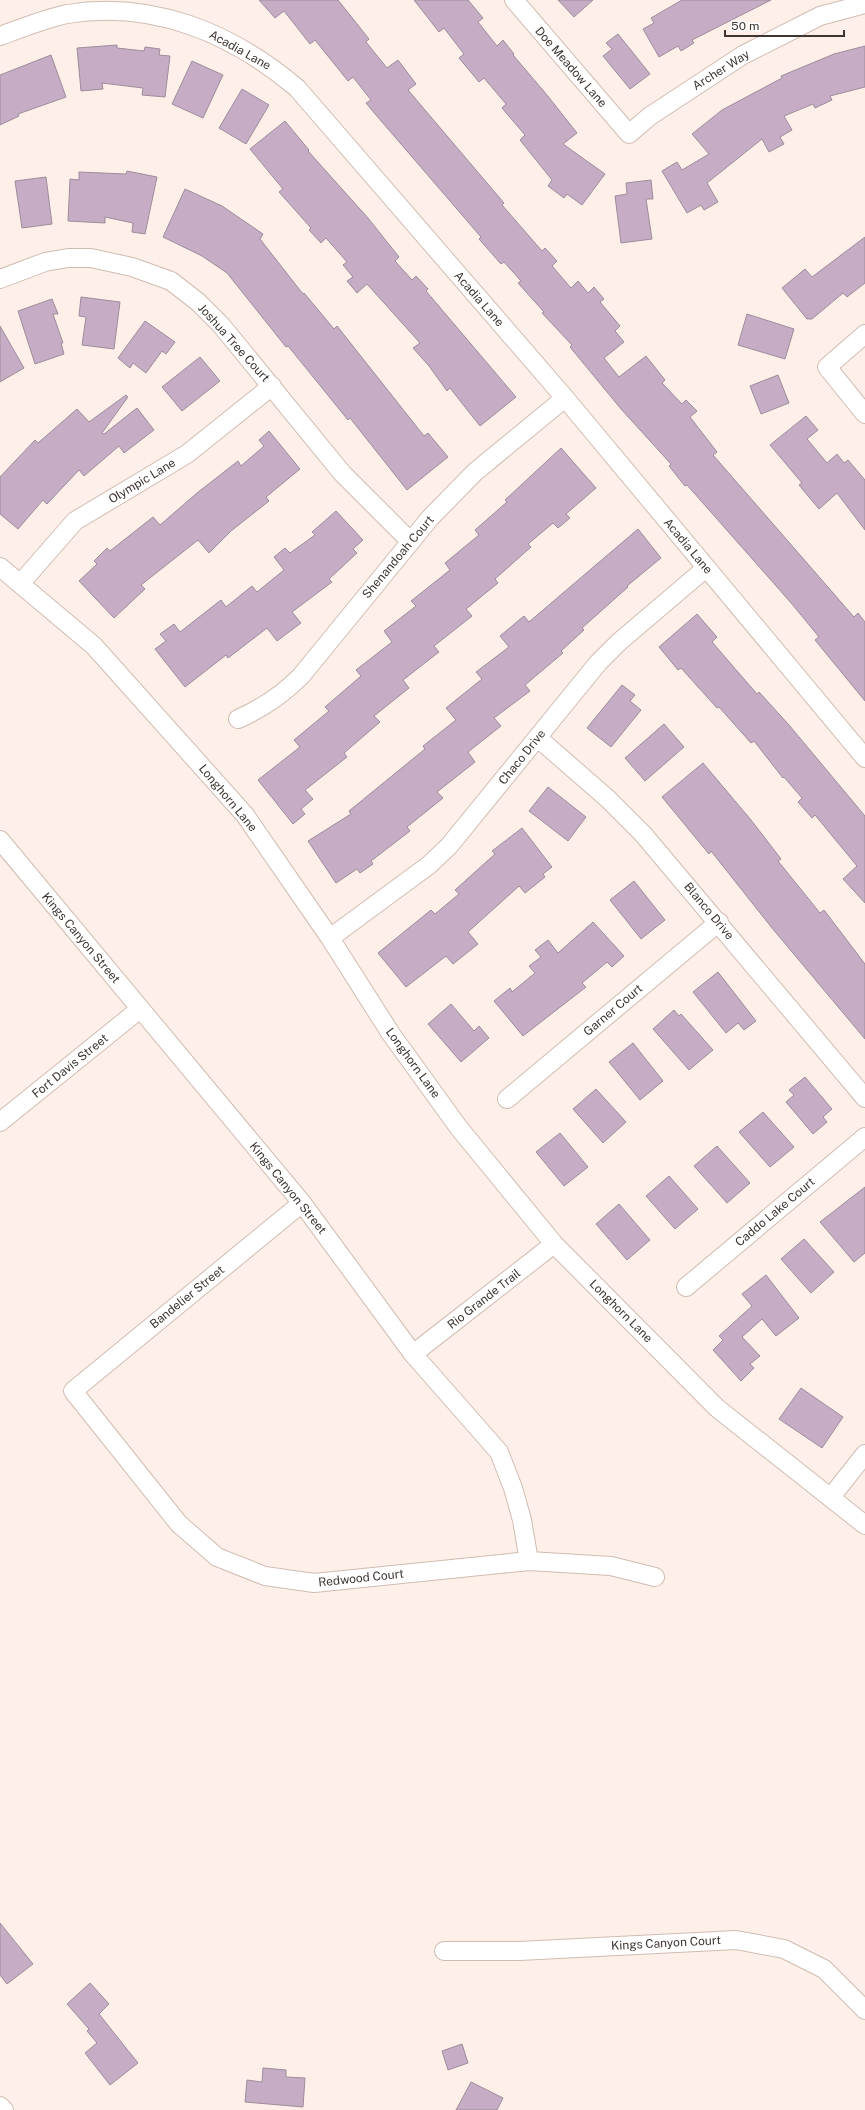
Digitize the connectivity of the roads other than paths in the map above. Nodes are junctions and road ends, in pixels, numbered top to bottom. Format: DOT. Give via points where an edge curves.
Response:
graph roads {
  1 [pos="514,0"];
  2 [pos="865,4"];
  3 [pos="157,7"];
  4 [pos="0,36"];
  5 [pos="629,134"];
  6 [pos="0,279"];
  7 [pos="865,334"];
  8 [pos="272,386"];
  9 [pos="565,398"];
  10 [pos="865,414"];
  11 [pos="411,542"];
  12 [pos="0,567"];
  13 [pos="706,568"];
  14 [pos="20,584"];
  15 [pos="238,719"];
  16 [pos="538,738"];
  17 [pos="865,758"];
  18 [pos="0,840"];
  19 [pos="719,922"];
  20 [pos="330,938"];
  21 [pos="140,1009"];
  22 [pos="865,1098"];
  23 [pos="507,1099"];
  24 [pos="0,1122"];
  25 [pos="865,1137"];
  26 [pos="302,1203"];
  27 [pos="554,1244"];
  28 [pos="686,1287"];
  29 [pos="413,1354"];
  30 [pos="73,1391"];
  31 [pos="865,1454"];
  32 [pos="831,1497"];
  33 [pos="865,1525"];
  34 [pos="529,1561"];
  35 [pos="655,1577"];
  36 [pos="444,1951"];
  37 [pos="865,2010"];
  38 [pos="0,2106"];
  39 [pos="4,2110"];
  1 -- 5 [label="street, Doe Meadow Lane"];
  2 -- 5 [label="street, Archer Way" via="820,16 743,55 650,116"];
  3 -- 4 [label="street, Acadia Lane" via="68,14"];
  3 -- 9 [label="street, Acadia Lane" via="240,47 270,65 297,88"];
  6 -- 8 [label="street, Joshua Tree Court" via="45,262 91,258 132,267 171,281 198,302 221,325"];
  7 -- 10 [label="street" via="826,367"];
  8 -- 11 [label="street, Joshua Tree Court" via="342,473"];
  8 -- 14 [label="street, Olympic Lane" via="186,454 75,521"];
  9 -- 11 [label="street, Shenandoah Court" via="475,472 430,518"];
  9 -- 13 [label="street, Acadia Lane"];
  11 -- 15 [label="street, Shenandoah Court" via="301,676 283,694 260,710"];
  12 -- 14 [label="street, Longhorn Lane"];
  13 -- 16 [label="street, Chaco Drive" via="598,663"];
  13 -- 17 [label="street, Acadia Lane"];
  14 -- 20 [label="street, Longhorn Lane" via="94,646 245,814"];
  16 -- 19 [label="street, Blanco Drive" via="628,818"];
  16 -- 20 [label="street, Chaco Drive" via="449,846 429,865"];
  18 -- 21 [label="street, Kings Canyon Street"];
  19 -- 22 [label="street, Blanco Drive"];
  19 -- 23 [label="street, Garner Court"];
  20 -- 27 [label="street, Longhorn Lane" via="392,1034 459,1128"];
  21 -- 24 [label="street, Fort Davis Street"];
  21 -- 26 [label="street, Kings Canyon Street"];
  25 -- 28 [label="street, Caddo Lake Court"];
  26 -- 29 [label="street, Kings Canyon Street"];
  26 -- 30 [label="street, Bandelier Street"];
  27 -- 29 [label="street, Rio Grande Trail"];
  27 -- 32 [label="street, Longhorn Lane" via="717,1408"];
  29 -- 34 [label="street, Kings Canyon Street" via="499,1452 522,1520"];
  30 -- 34 [label="street, Redwood Court" via="179,1524 217,1557 265,1576 314,1583"];
  31 -- 32 [label="street"];
  32 -- 33 [label="street, Longhorn Lane"];
  34 -- 35 [label="street, Redwood Court" via="610,1566"];
  36 -- 37 [label="street, Kings Canyon Court" via="519,1951 736,1940 784,1949 824,1968"];
  38 -- 39 [label="street"];
}
